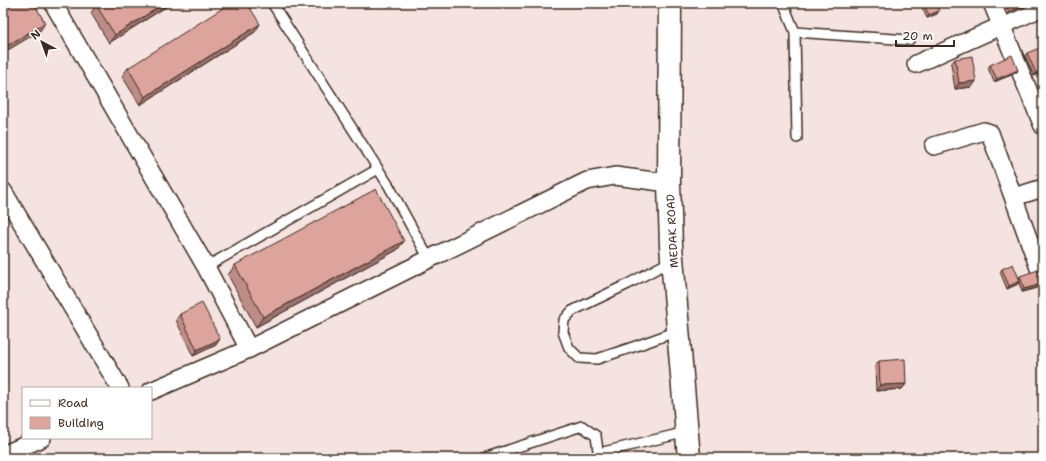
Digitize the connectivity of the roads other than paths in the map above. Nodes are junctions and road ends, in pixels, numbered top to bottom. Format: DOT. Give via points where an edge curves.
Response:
graph roads {
  1 [pos="53,3"];
  2 [pos="272,3"];
  3 [pos="670,3"];
  4 [pos="783,3"];
  5 [pos="992,3"];
  6 [pos="1043,7"];
  7 [pos="1001,26"];
  8 [pos="795,32"];
  9 [pos="909,40"];
  10 [pos="916,64"];
  11 [pos="1043,126"];
  12 [pos="797,138"];
  13 [pos="934,146"];
  14 [pos="378,169"];
  15 [pos="669,183"];
  16 [pos="1043,188"];
  17 [pos="3,191"];
  18 [pos="1014,197"];
  19 [pos="429,259"];
  20 [pos="672,261"];
  21 [pos="206,267"];
  22 [pos="1043,279"];
  23 [pos="679,330"];
  24 [pos="250,349"];
  25 [pos="119,387"];
  26 [pos="152,391"];
  27 [pos="687,432"];
  28 [pos="40,439"];
  29 [pos="3,455"];
  30 [pos="599,456"];
  31 [pos="484,458"];
  32 [pos="689,458"];
  1 -- 21 [label="street"];
  2 -- 14 [label="lane"];
  3 -- 15 [label="main road, MEDAK ROAD"];
  4 -- 8 [label="lane"];
  5 -- 7 [label="street"];
  6 -- 7 [label="street"];
  7 -- 10 [label="street"];
  7 -- 11 [label="street"];
  8 -- 9 [label="lane"];
  8 -- 12 [label="lane"];
  13 -- 18 [label="street" via="984,131 990,133"];
  14 -- 19 [label="lane"];
  14 -- 21 [label="lane"];
  15 -- 19 [label="street" via="614,176 587,181"];
  15 -- 20 [label="main road, MEDAK ROAD"];
  16 -- 18 [label="street"];
  17 -- 25 [label="street"];
  18 -- 22 [label="street"];
  19 -- 24 [label="street"];
  20 -- 23 [label="main road, MEDAK ROAD"];
  20 -- 23 [label="lane" via="572,311 564,320 563,332 569,348 579,358 597,359"];
  21 -- 24 [label="street"];
  23 -- 27 [label="main road, MEDAK ROAD"];
  24 -- 26 [label="street"];
  27 -- 30 [label="lane"];
  27 -- 32 [label="main road, MEDAK ROAD"];
  28 -- 29 [label="street"];
  30 -- 31 [label="lane" via="596,436 582,426"];
}
